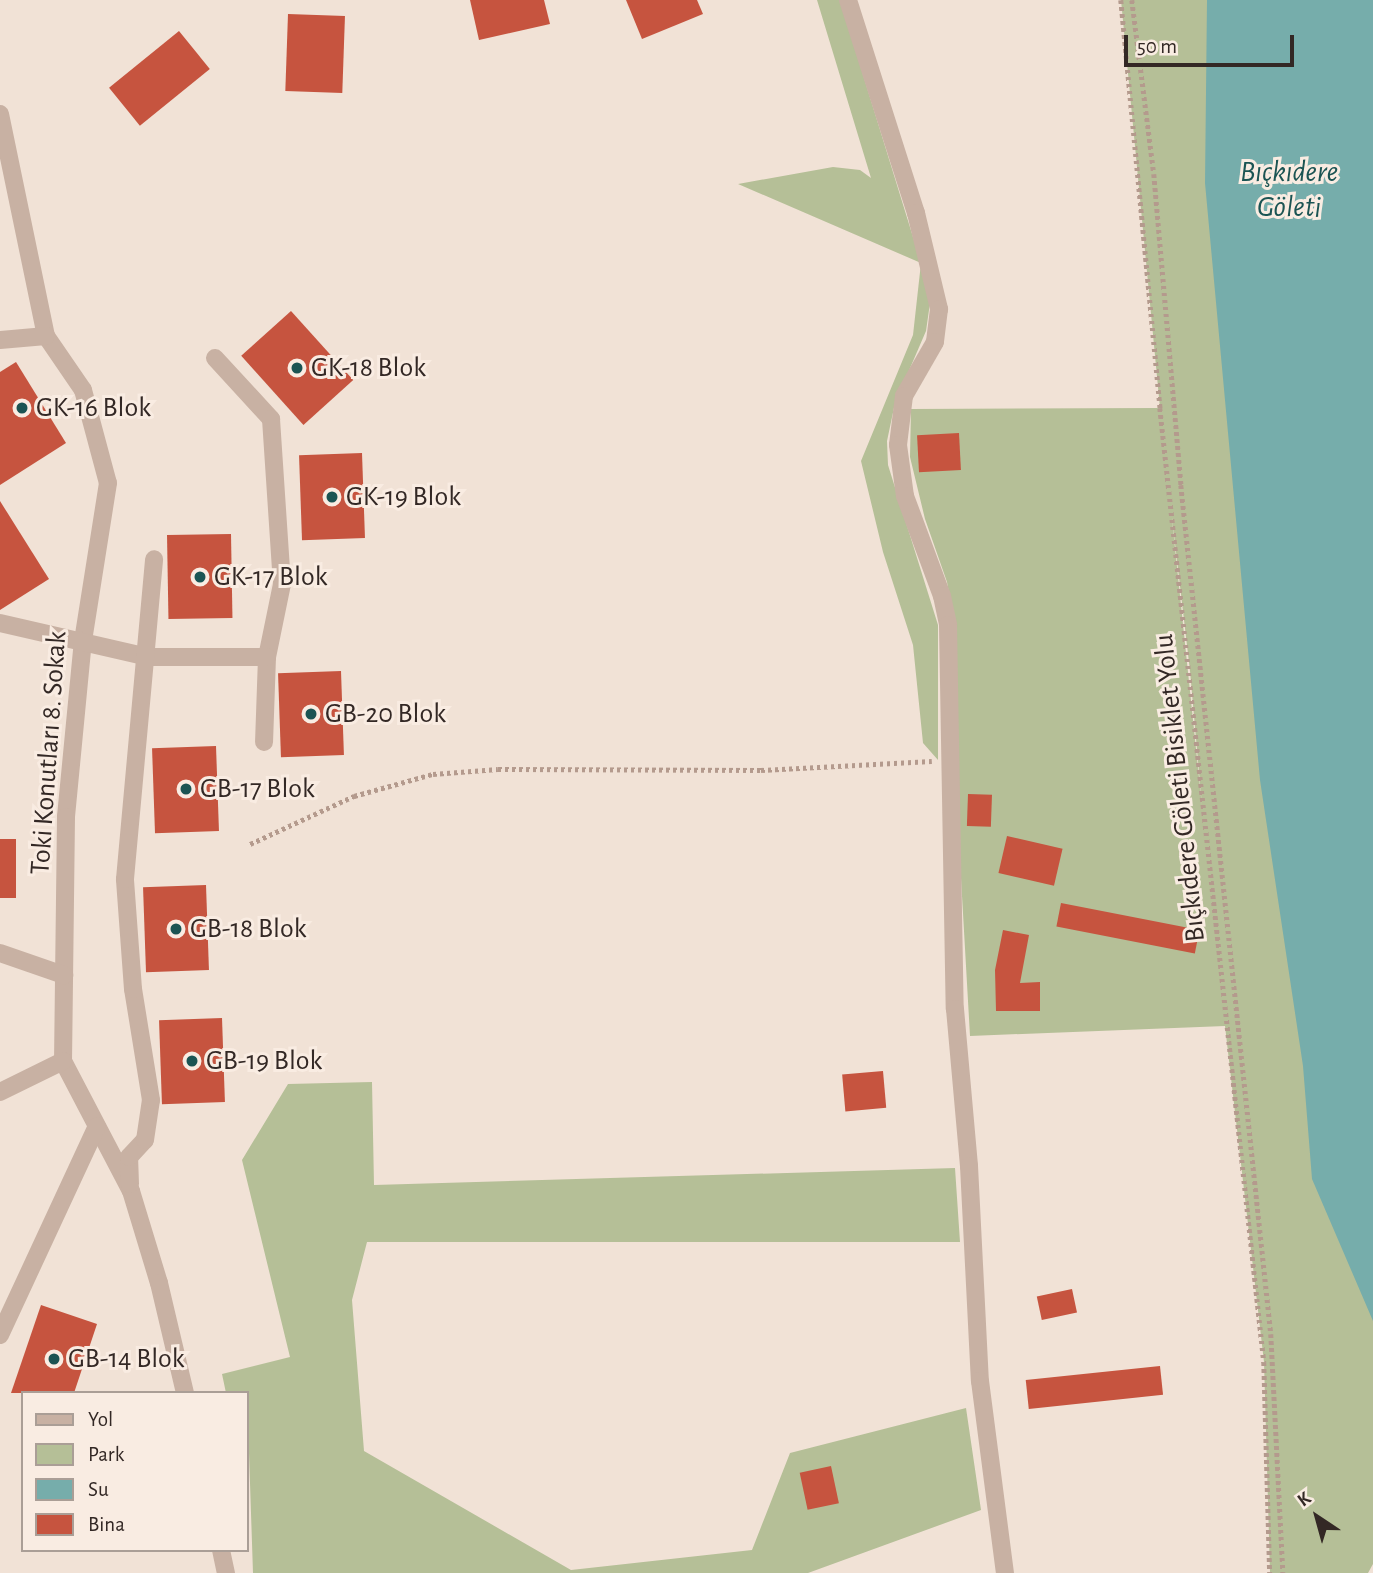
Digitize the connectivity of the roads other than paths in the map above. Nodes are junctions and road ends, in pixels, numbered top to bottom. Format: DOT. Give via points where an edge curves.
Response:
graph roads {
  1 [pos="848,0"];
  2 [pos="0,114"];
  3 [pos="46,336"];
  4 [pos="0,340"];
  5 [pos="215,358"];
  6 [pos="154,559"];
  7 [pos="0,623"];
  8 [pos="83,640"];
  9 [pos="149,657"];
  10 [pos="267,657"];
  11 [pos="264,742"];
  12 [pos="0,953"];
  13 [pos="64,975"];
  14 [pos="64,1061"];
  15 [pos="0,1091"];
  16 [pos="97,1126"];
  17 [pos="131,1191"];
  18 [pos="0,1335"];
  19 [pos="185,1391"];
  20 [pos="221,1552"];
  21 [pos="226,1573"];
  22 [pos="1005,1573"];
  1 -- 22 [label="street" via="916,213 939,309 934,342 904,396 898,445 905,496 948,625 955,1009 970,1166 977,1341"];
  2 -- 3 [label="street, Toki Konutları 8. Sokak"];
  3 -- 4 [label="street"];
  3 -- 8 [label="street, Toki Konutları 8. Sokak" via="83,390 108,483"];
  5 -- 10 [label="street" via="271,419 282,584"];
  6 -- 9 [label="street"];
  7 -- 8 [label="street"];
  8 -- 9 [label="street"];
  8 -- 13 [label="street, Toki Konutları 8. Sokak" via="65,817"];
  9 -- 10 [label="street"];
  9 -- 17 [label="street" via="125,879 132,989 151,1100 145,1140 129,1157"];
  10 -- 11 [label="street"];
  12 -- 13 [label="street"];
  13 -- 14 [label="street, Toki Konutları 8. Sokak"];
  14 -- 15 [label="street"];
  14 -- 16 [label="street, Toki Konutları 8. Sokak"];
  16 -- 17 [label="street, Toki Konutları 8. Sokak"];
  16 -- 18 [label="street"];
  17 -- 19 [label="street, Toki Konutları 8. Sokak"];
  20 -- 21 [label="street"];
}
